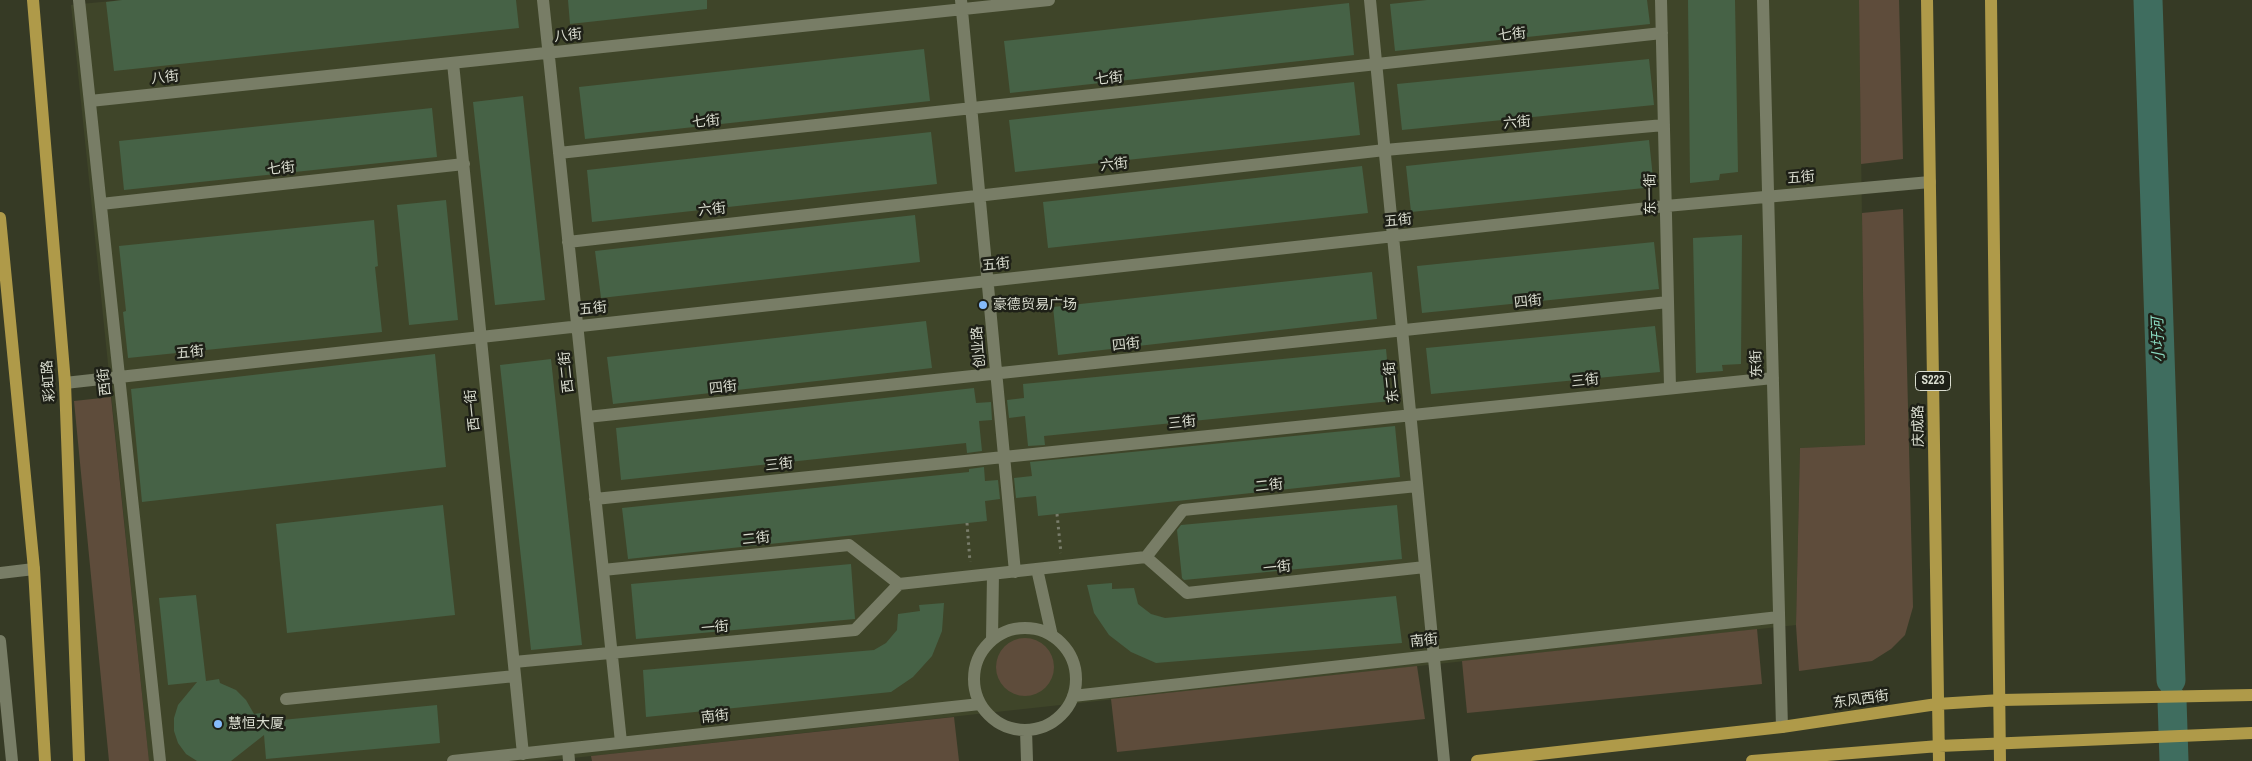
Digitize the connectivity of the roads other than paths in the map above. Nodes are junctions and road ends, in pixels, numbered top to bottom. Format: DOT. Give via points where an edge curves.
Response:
graph roads {
  1 [pos="33,0"];
  2 [pos="79,0"];
  3 [pos="543,0"];
  4 [pos="1049,0"];
  5 [pos="1370,0"];
  6 [pos="1661,0"];
  7 [pos="1763,0"];
  8 [pos="1927,0"];
  9 [pos="1991,0"];
  10 [pos="961,5"];
  11 [pos="1662,33"];
  12 [pos="548,53"];
  13 [pos="453,63"];
  14 [pos="1376,64"];
  15 [pos="90,101"];
  16 [pos="971,109"];
  17 [pos="1664,124"];
  18 [pos="1385,150"];
  19 [pos="559,153"];
  20 [pos="464,164"];
  21 [pos="1930,182"];
  22 [pos="979,195"];
  23 [pos="1768,196"];
  24 [pos="101,204"];
  25 [pos="1666,206"];
  26 [pos="0,218"];
  27 [pos="1393,236"];
  28 [pos="568,242"];
  29 [pos="987,281"];
  30 [pos="1668,302"];
  31 [pos="577,326"];
  32 [pos="1402,330"];
  33 [pos="481,336"];
  34 [pos="996,374"];
  35 [pos="119,376"];
  36 [pos="1773,378"];
  37 [pos="65,383"];
  38 [pos="1670,387"];
  39 [pos="1410,414"];
  40 [pos="587,418"];
  41 [pos="1004,456"];
  42 [pos="1417,486"];
  43 [pos="595,499"];
  44 [pos="1146,557"];
  45 [pos="1424,567"];
  46 [pos="34,569"];
  47 [pos="1037,569"];
  48 [pos="603,570"];
  49 [pos="1014,572"];
  50 [pos="0,573"];
  51 [pos="993,574"];
  52 [pos="899,584"];
  53 [pos="1779,617"];
  54 [pos="1052,636"];
  55 [pos="992,639"];
  56 [pos="0,641"];
  57 [pos="611,653"];
  58 [pos="1432,655"];
  59 [pos="514,662"];
  60 [pos="515,676"];
  61 [pos="2252,695"];
  62 [pos="1073,696"];
  63 [pos="286,699"];
  64 [pos="2001,700"];
  65 [pos="980,704"];
  66 [pos="1938,704"];
  67 [pos="1782,727"];
  68 [pos="1026,730"];
  69 [pos="2247,734"];
  70 [pos="621,742"];
  71 [pos="1999,745"];
  72 [pos="1939,746"];
  73 [pos="523,754"];
  74 [pos="569,755"];
  75 [pos="1784,759"];
  76 [pos="12,761"];
  77 [pos="45,761"];
  78 [pos="79,761"];
  79 [pos="160,761"];
  80 [pos="453,761"];
  81 [pos="1027,761"];
  82 [pos="1444,761"];
  83 [pos="1477,761"];
  84 [pos="1752,761"];
  85 [pos="1940,761"];
  86 [pos="2000,761"];
  1 -- 37 [label="main road, 彩虹路"];
  2 -- 15 [label="street, 西街"];
  3 -- 12 [label="street, 西二街"];
  4 -- 10 [label="street, 八街"];
  5 -- 14 [label="street, 东二街"];
  6 -- 11 [label="street, 东一街"];
  7 -- 23 [label="street, 东街"];
  8 -- 21 [label="main road, 庆成路 / S223"];
  9 -- 64 [label="main road"];
  10 -- 12 [label="street, 八街"];
  10 -- 16 [label="street, 创业路"];
  11 -- 14 [label="street, 七街"];
  11 -- 17 [label="street, 东一街"];
  12 -- 13 [label="street, 八街"];
  12 -- 19 [label="street, 西二街"];
  13 -- 15 [label="street, 八街"];
  13 -- 20 [label="street, 西一街"];
  14 -- 16 [label="street, 七街"];
  14 -- 18 [label="street, 东二街"];
  15 -- 24 [label="street, 西街"];
  16 -- 19 [label="street, 七街"];
  16 -- 22 [label="street, 创业路"];
  17 -- 18 [label="street, 六街"];
  17 -- 25 [label="street, 东一街"];
  18 -- 22 [label="street, 六街"];
  18 -- 27 [label="street, 东二街"];
  19 -- 28 [label="street, 西二街"];
  20 -- 24 [label="street, 七街"];
  20 -- 33 [label="street, 西一街"];
  21 -- 23 [label="street, 五街"];
  21 -- 66 [label="main road, 庆成路 / S223"];
  22 -- 28 [label="street, 六街"];
  22 -- 29 [label="street, 创业路"];
  23 -- 25 [label="street, 五街"];
  23 -- 36 [label="street, 东街"];
  24 -- 35 [label="street, 西街"];
  25 -- 27 [label="street, 五街"];
  25 -- 30 [label="street, 东一街"];
  26 -- 46 [label="main road"];
  27 -- 29 [label="street, 五街"];
  27 -- 32 [label="street, 东二街"];
  28 -- 31 [label="street, 西二街"];
  29 -- 31 [label="street, 五街"];
  29 -- 34 [label="street, 创业路"];
  30 -- 32 [label="street, 四街"];
  30 -- 38 [label="street, 东一街"];
  31 -- 33 [label="street, 五街"];
  31 -- 40 [label="street, 西二街"];
  32 -- 34 [label="street, 四街"];
  32 -- 39 [label="street, 东二街"];
  33 -- 35 [label="street, 五街"];
  33 -- 59 [label="street, 西一街"];
  34 -- 40 [label="street, 四街"];
  34 -- 41 [label="street, 创业路"];
  35 -- 37 [label="street, 五街"];
  35 -- 79 [label="street, 西街"];
  36 -- 38 [label="street, 三街"];
  36 -- 53 [label="street, 东街"];
  37 -- 78 [label="main road, 彩虹路"];
  38 -- 39 [label="street, 三街"];
  39 -- 41 [label="street, 三街"];
  39 -- 42 [label="street, 东二街"];
  40 -- 43 [label="street, 西二街"];
  41 -- 43 [label="street, 三街"];
  41 -- 49 [label="street, 创业路"];
  42 -- 44 [label="street, 二街" via="1184,510"];
  42 -- 45 [label="street, 东二街"];
  43 -- 48 [label="street, 西二街"];
  44 -- 45 [label="street, 一街" via="1187,593"];
  44 -- 47 [label="street"];
  45 -- 58 [label="street, 东二街"];
  46 -- 50 [label="street"];
  46 -- 77 [label="main road"];
  47 -- 49 [label="street"];
  47 -- 54 [label="street"];
  48 -- 52 [label="street, 二街" via="849,545"];
  48 -- 57 [label="street, 西二街"];
  49 -- 51 [label="street"];
  51 -- 52 [label="street"];
  51 -- 55 [label="street"];
  52 -- 57 [label="street, 一街" via="855,630"];
  53 -- 58 [label="street, 南街"];
  53 -- 67 [label="street, 东街"];
  54 -- 55 [label="street" via="1043,630 1025,627 1008,630"];
  54 -- 62 [label="street" via="1070,653 1076,669"];
  55 -- 65 [label="street" via="975,665 973,680"];
  56 -- 76 [label="street"];
  57 -- 59 [label="street, 一街"];
  57 -- 70 [label="street, 西二街"];
  58 -- 62 [label="street, 南街"];
  58 -- 82 [label="street, 东二街"];
  59 -- 60 [label="street, 西一街"];
  60 -- 63 [label="street"];
  60 -- 73 [label="street, 西一街"];
  61 -- 64 [label="main road, 东风西街"];
  62 -- 68 [label="street" via="1059,718 1044,727"];
  64 -- 66 [label="main road, 东风西街"];
  64 -- 71 [label="main road"];
  65 -- 68 [label="street" via="995,721 1009,728"];
  65 -- 70 [label="street, 南街"];
  66 -- 67 [label="main road, 东风西街"];
  66 -- 72 [label="main road, 庆成路 / S223"];
  67 -- 83 [label="main road, 东风西街"];
  68 -- 81 [label="street"];
  69 -- 71 [label="main road"];
  70 -- 74 [label="street, 南街"];
  71 -- 72 [label="main road"];
  71 -- 86 [label="main road"];
  72 -- 75 [label="main road"];
  72 -- 85 [label="main road, 庆成路 / S223"];
  73 -- 74 [label="street, 南街"];
  73 -- 80 [label="street, 南街"];
  75 -- 84 [label="main road"];
}
